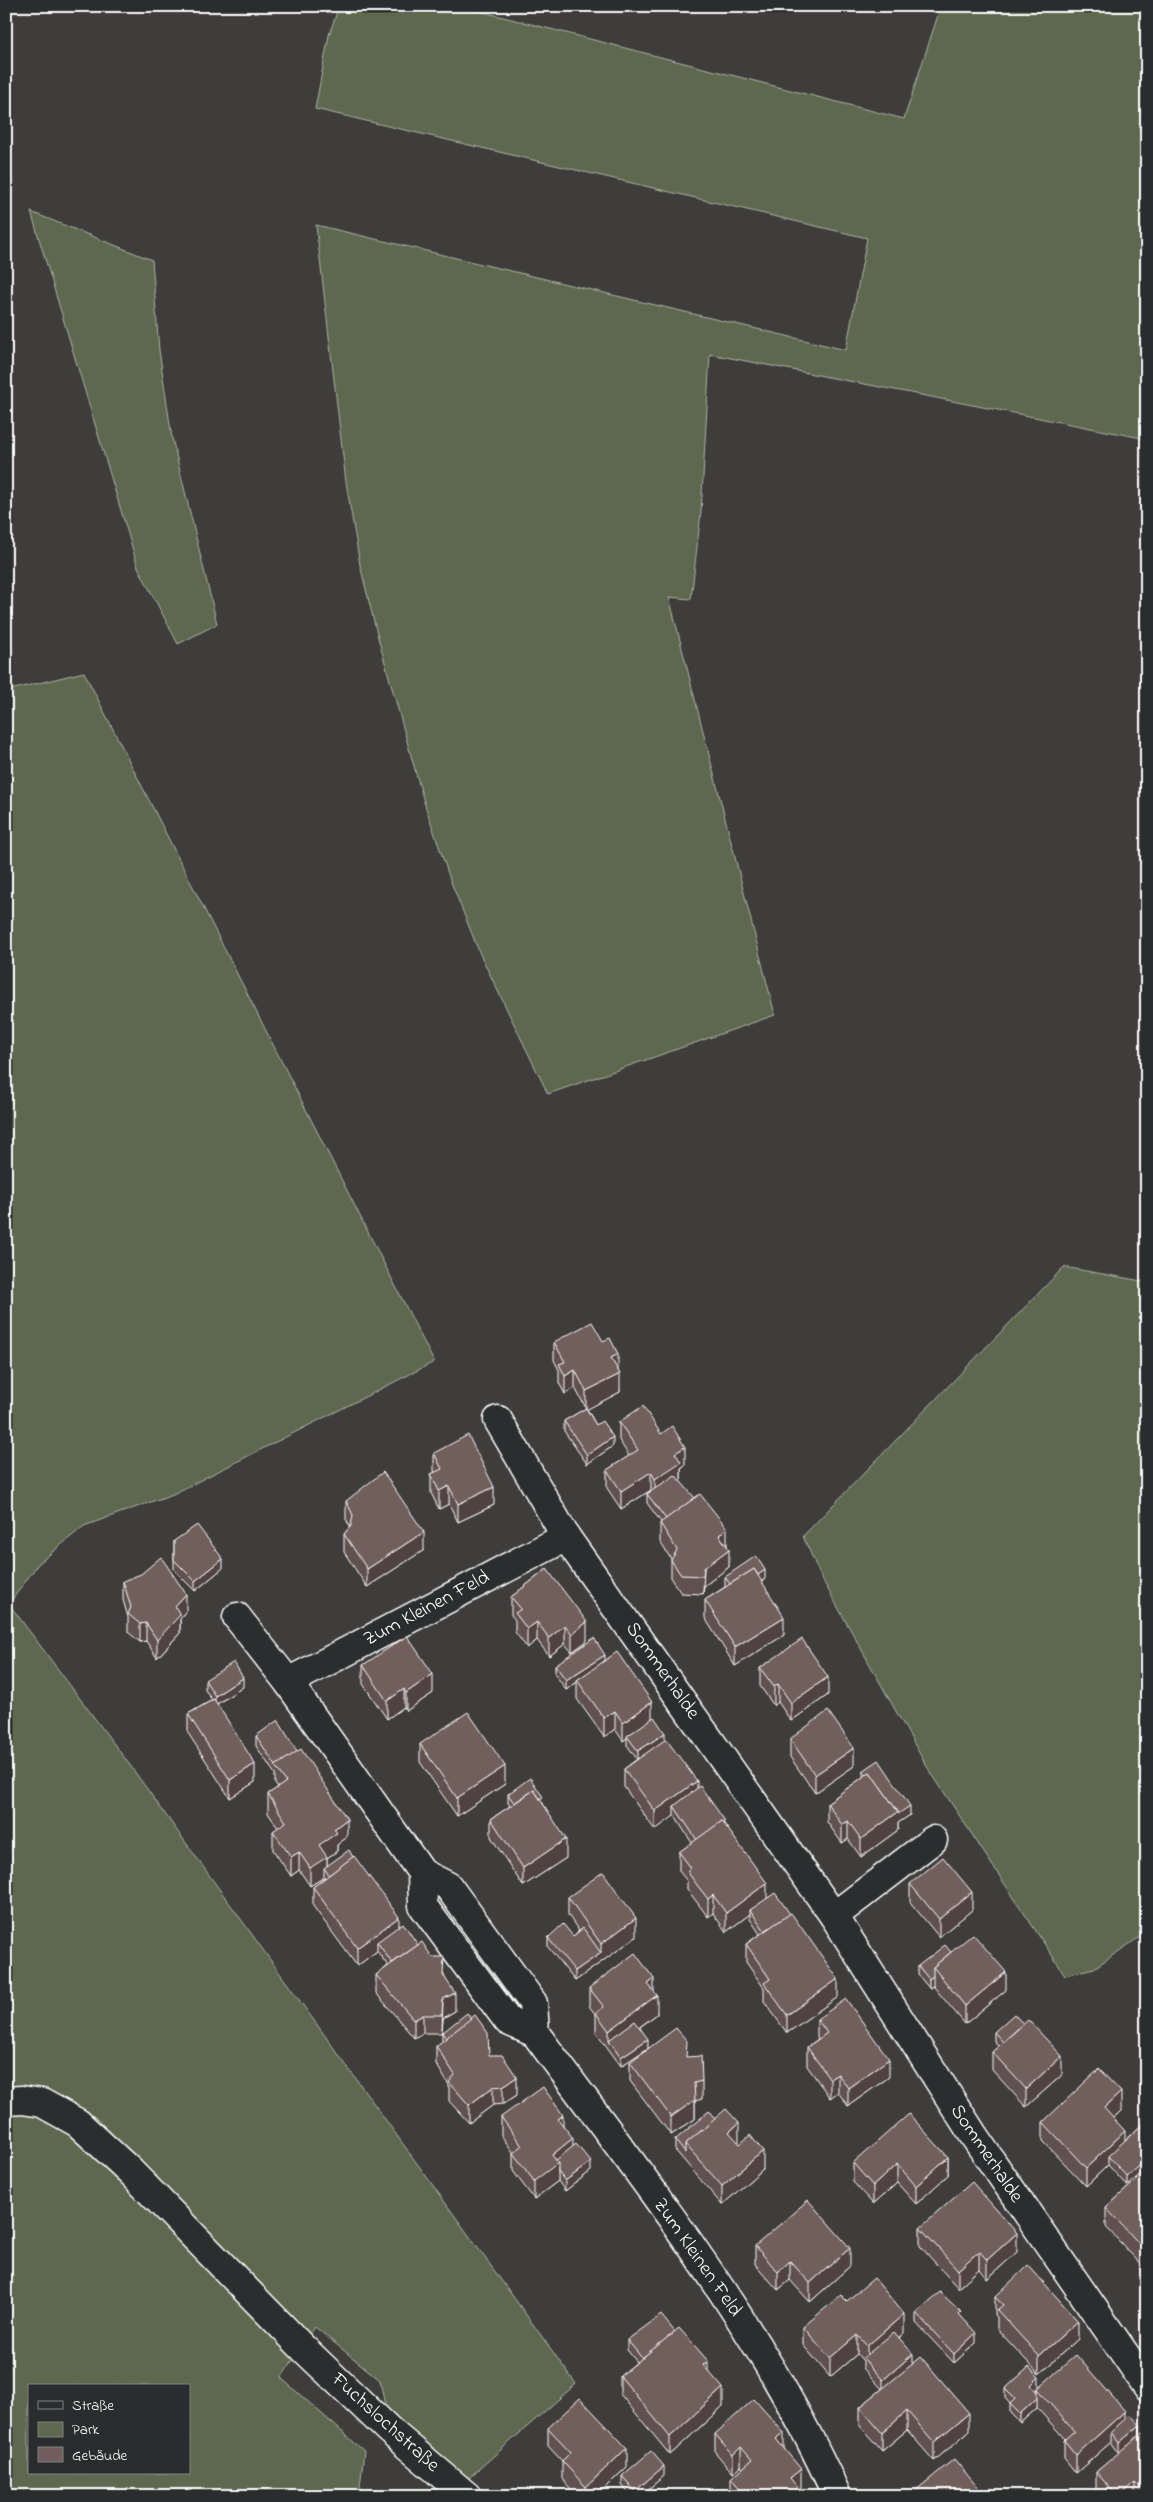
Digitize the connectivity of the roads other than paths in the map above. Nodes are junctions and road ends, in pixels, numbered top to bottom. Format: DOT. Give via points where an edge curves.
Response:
graph roads {
  1 [pos="498,1420"];
  2 [pos="566,1536"];
  3 [pos="237,1616"];
  4 [pos="288,1682"];
  5 [pos="933,1840"];
  6 [pos="834,1916"];
  7 [pos="6,2101"];
  8 [pos="1147,2386"];
  9 [pos="459,2494"];
  10 [pos="837,2496"];
  1 -- 2 [label="street, Sommerhalde"];
  2 -- 4 [label="street, Zum Kleinen Feld"];
  2 -- 6 [label="street, Sommerhalde"];
  3 -- 4 [label="street, Zum Kleinen Feld"];
  4 -- 10 [label="street, Zum Kleinen Feld" via="422,1874 423,1906 508,2020 535,2033 712,2274 812,2440"];
  5 -- 6 [label="street"];
  6 -- 8 [label="street, Sommerhalde" via="974,2136"];
  7 -- 9 [label="street, Fuchslochstraße" via="42,2103 78,2122 304,2349"];
}
